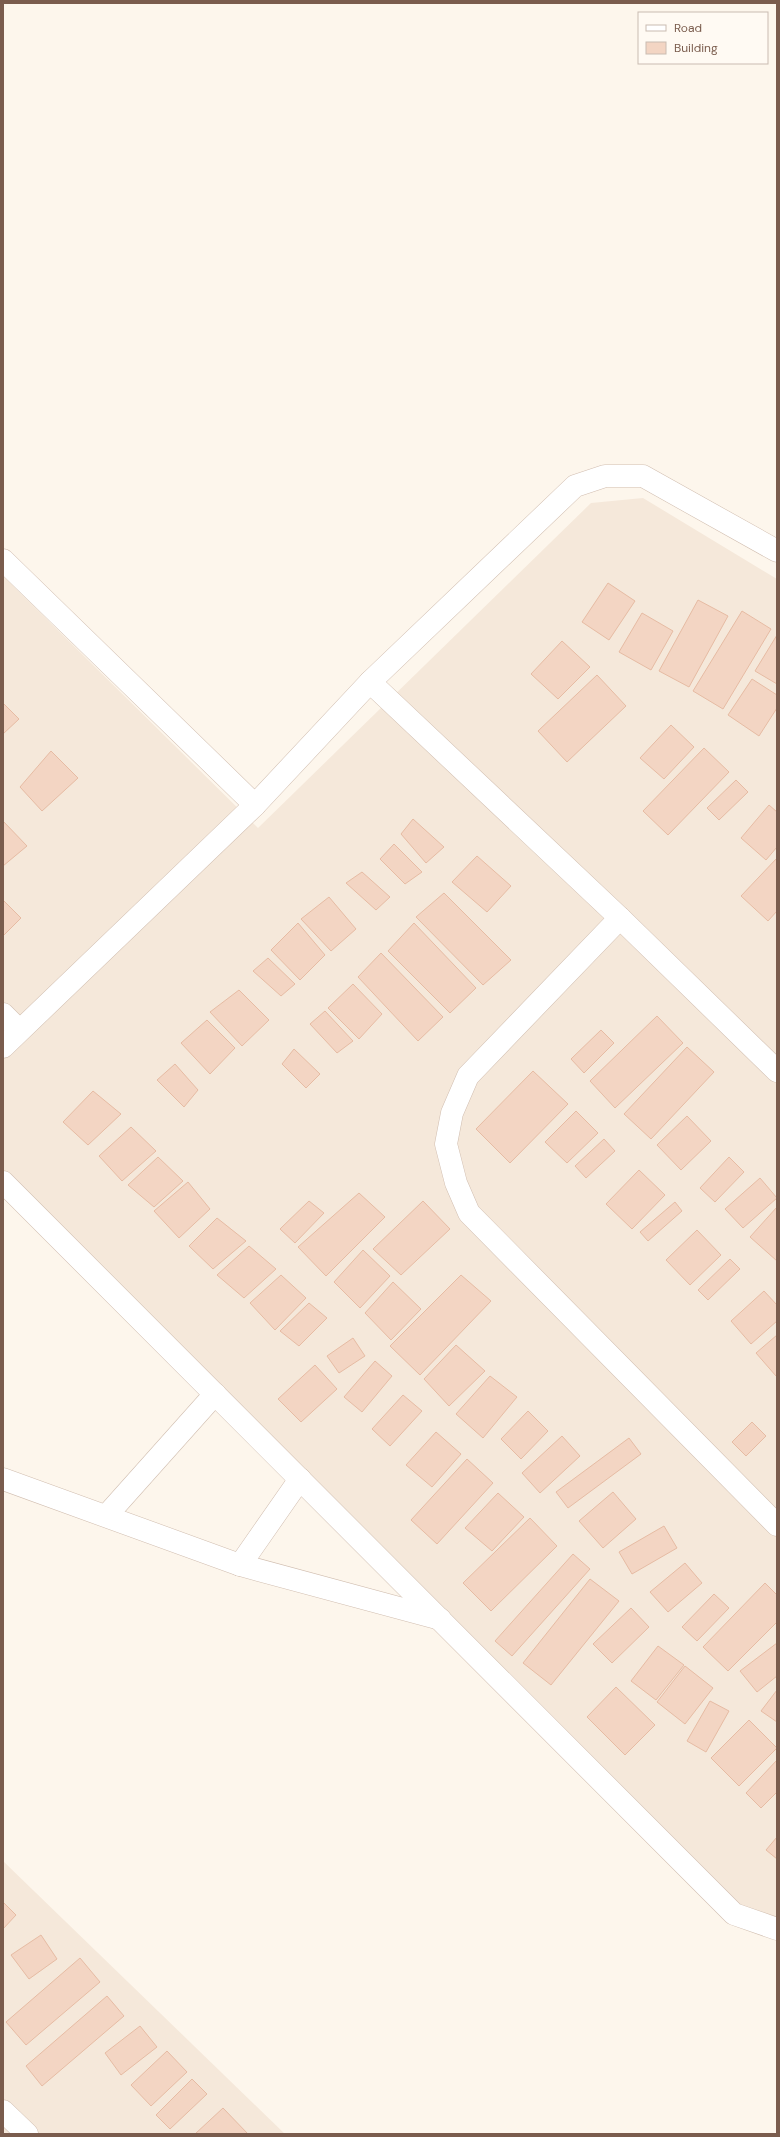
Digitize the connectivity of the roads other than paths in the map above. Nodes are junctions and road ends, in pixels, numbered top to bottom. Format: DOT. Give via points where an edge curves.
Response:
graph roads {
  1 [pos="777,551"];
  2 [pos="3,560"];
  3 [pos="370,682"];
  4 [pos="254,805"];
  5 [pos="620,918"];
  6 [pos="3,1014"];
  7 [pos="19,1030"];
  8 [pos="3,1047"];
  9 [pos="777,1071"];
  10 [pos="3,1182"];
  11 [pos="214,1394"];
  12 [pos="300,1478"];
  13 [pos="3,1479"];
  14 [pos="107,1515"];
  15 [pos="777,1525"];
  16 [pos="240,1565"];
  17 [pos="441,1620"];
  18 [pos="777,1929"];
  19 [pos="3,2111"];
  20 [pos="27,2134"];
  1 -- 3 [label="street" via="643,476 605,476 575,486"];
  2 -- 4 [label="street"];
  3 -- 4 [label="street"];
  3 -- 5 [label="street"];
  4 -- 7 [label="street"];
  5 -- 9 [label="street"];
  5 -- 15 [label="street" via="468,1076 452,1113 446,1144 456,1183 469,1213"];
  6 -- 7 [label="street"];
  7 -- 8 [label="street"];
  10 -- 11 [label="street"];
  11 -- 12 [label="street"];
  11 -- 14 [label="street"];
  12 -- 16 [label="street"];
  12 -- 17 [label="street"];
  13 -- 14 [label="street"];
  14 -- 16 [label="street"];
  16 -- 17 [label="street"];
  17 -- 18 [label="street" via="734,1914"];
  19 -- 20 [label="street"];
}
